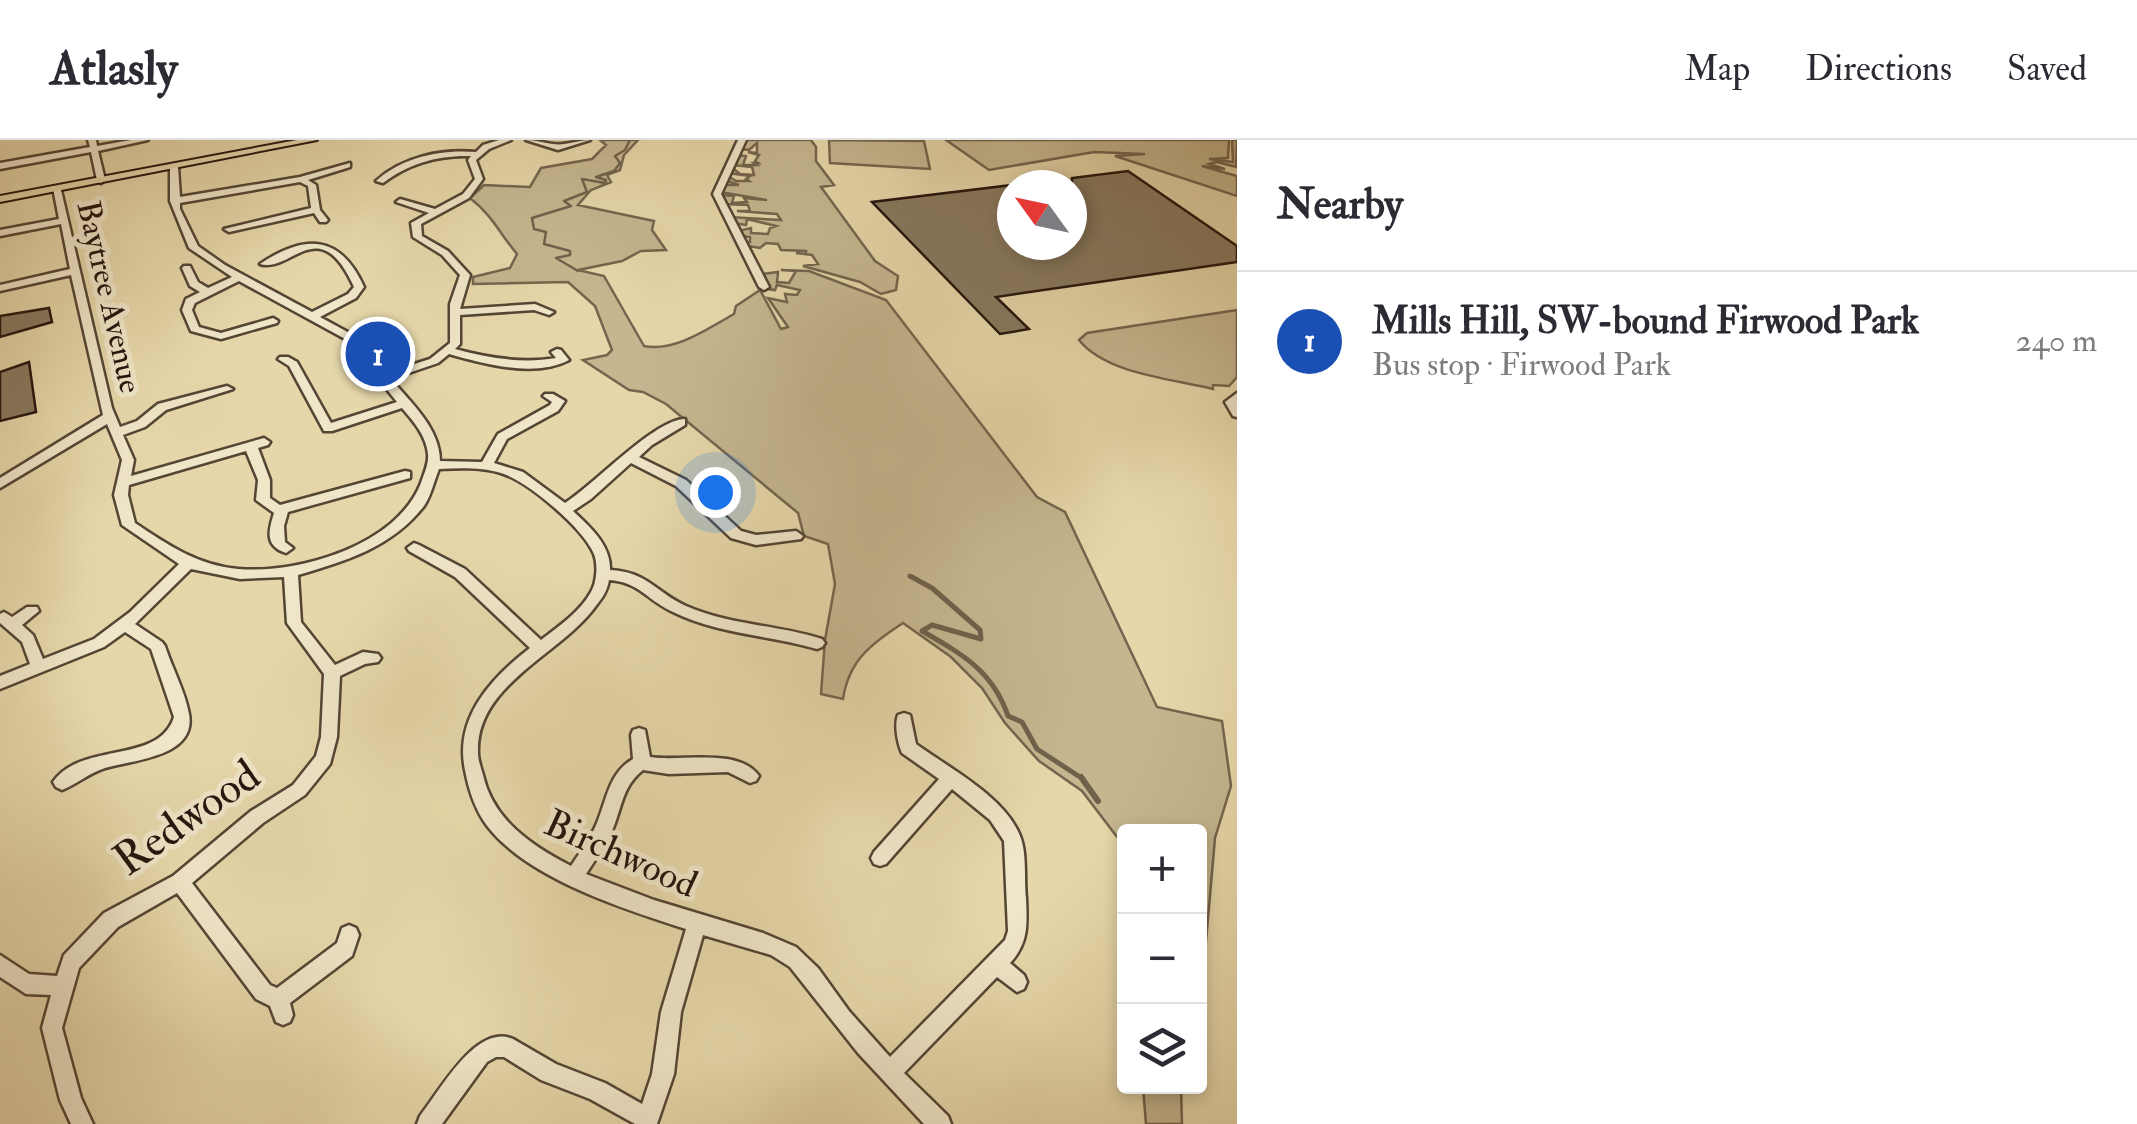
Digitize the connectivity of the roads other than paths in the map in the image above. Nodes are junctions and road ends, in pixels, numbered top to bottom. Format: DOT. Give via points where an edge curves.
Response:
graph roads {
  1 [pos="144,140"];
  2 [pos="312,140"];
  3 [pos="507,140"];
  4 [pos="530,140"];
  5 [pos="586,140"];
  6 [pos="742,140"];
  7 [pos="92,144"];
  8 [pos="476,154"];
  9 [pos="346,164"];
  10 [pos="385,164"];
  11 [pos="0,166"];
  12 [pos="174,167"];
  13 [pos="301,179"];
  14 [pos="101,180"];
  15 [pos="57,188"];
  16 [pos="0,199"];
  17 [pos="174,201"];
  18 [pos="408,201"];
  19 [pos="433,212"];
  20 [pos="64,221"];
  21 [pos="229,229"];
  22 [pos="0,234"];
  23 [pos="265,264"];
  24 [pos="187,268"];
  25 [pos="75,270"];
  26 [pos="239,277"];
  27 [pos="764,287"];
  28 [pos="0,288"];
  29 [pos="207,292"];
  30 [pos="541,307"];
  31 [pos="455,312"];
  32 [pos="315,316"];
  33 [pos="274,321"];
  34 [pos="448,351"];
  35 [pos="565,357"];
  36 [pos="294,361"];
  37 [pos="385,377"];
  38 [pos="226,389"];
  39 [pos="1237,396"];
  40 [pos="559,399"];
  41 [pos="405,403"];
  42 [pos="1237,413"];
  43 [pos="108,417"];
  44 [pos="673,423"];
  45 [pos="119,432"];
  46 [pos="630,458"];
  47 [pos="488,463"];
  48 [pos="434,465"];
  49 [pos="125,482"];
  50 [pos="398,482"];
  51 [pos="0,484"];
  52 [pos="282,510"];
  53 [pos="564,510"];
  54 [pos="786,532"];
  55 [pos="426,548"];
  56 [pos="262,550"];
  57 [pos="188,563"];
  58 [pos="291,572"];
  59 [pos="604,575"];
  60 [pos="32,611"];
  61 [pos="125,624"];
  62 [pos="816,642"];
  63 [pos="539,648"];
  64 [pos="364,655"];
  65 [pos="39,669"];
  66 [pos="332,673"];
  67 [pos="0,683"];
  68 [pos="904,720"];
  69 [pos="639,734"];
  70 [pos="642,763"];
  71 [pos="750,776"];
  72 [pos="949,780"];
  73 [pos="62,782"];
  74 [pos="880,858"];
  75 [pos="575,876"];
  76 [pos="180,882"];
  77 [pos="697,923"];
  78 [pos="349,935"];
  79 [pos="997,964"];
  80 [pos="0,966"];
  81 [pos="1017,982"];
  82 [pos="62,986"];
  83 [pos="891,1070"];
  84 [pos="647,1121"];
  85 [pos="930,1121"];
  86 [pos="82,1124"];
  87 [pos="428,1124"];
  1 -- 7 [label="street"];
  2 -- 12 [label="main road"];
  3 -- 8 [label="street"];
  4 -- 5 [label="street" via="558,150"];
  6 -- 27 [label="street" via="717,194"];
  7 -- 11 [label="street"];
  7 -- 14 [label="street"];
  8 -- 10 [label="street" via="446,153 389,176"];
  8 -- 19 [label="street" via="478,184"];
  9 -- 13 [label="street"];
  12 -- 14 [label="main road"];
  12 -- 17 [label="street"];
  13 -- 17 [label="street"];
  13 -- 21 [label="street" via="314,188 320,215"];
  14 -- 15 [label="main road"];
  15 -- 16 [label="main road"];
  15 -- 20 [label="street, Baytree Avenue"];
  17 -- 26 [label="street" via="194,248"];
  18 -- 19 [label="street"];
  19 -- 31 [label="street" via="414,229 464,271"];
  20 -- 22 [label="street"];
  20 -- 25 [label="street, Baytree Avenue"];
  23 -- 32 [label="street" via="325,244 333,248 358,290"];
  24 -- 29 [label="street"];
  25 -- 28 [label="street"];
  25 -- 43 [label="street, Baytree Avenue"];
  26 -- 29 [label="street"];
  26 -- 32 [label="street"];
  29 -- 33 [label="street" via="187,307 201,334 233,335"];
  30 -- 31 [label="street"];
  31 -- 34 [label="street" via="456,340"];
  32 -- 37 [label="street" via="352,338"];
  34 -- 35 [label="street" via="490,363 540,365"];
  34 -- 37 [label="street"];
  36 -- 41 [label="street" via="322,430"];
  37 -- 41 [label="street"];
  38 -- 45 [label="street" via="162,407"];
  39 -- 42 [label="street" via="1231,402"];
  40 -- 47 [label="street" via="538,420 502,428"];
  41 -- 48 [label="street" via="430,437"];
  43 -- 45 [label="street"];
  43 -- 51 [label="street"];
  44 -- 46 [label="street"];
  45 -- 49 [label="street" via="128,460"];
  46 -- 53 [label="street"];
  46 -- 54 [label="street" via="681,483 736,535 756,540"];
  47 -- 48 [label="street"];
  47 -- 53 [label="street" via="522,474"];
  48 -- 58 [label="street" via="420,502 386,535 348,556"];
  49 -- 52 [label="street" via="258,444 263,500"];
  49 -- 57 [label="street" via="122,509 129,524"];
  50 -- 52 [label="street"];
  52 -- 56 [label="street" via="282,546"];
  53 -- 59 [label="street" via="594,540"];
  55 -- 63 [label="street" via="484,592"];
  57 -- 58 [label="street" via="240,574"];
  57 -- 61 [label="street"];
  58 -- 66 [label="street" via="294,623"];
  59 -- 62 [label="street" via="636,576 694,615 801,632"];
  59 -- 63 [label="street, Birchwood" via="587,608"];
  60 -- 65 [label="street" via="8,621 28,640"];
  61 -- 65 [label="street"];
  61 -- 73 [label="street" via="157,646 180,726 155,750 88,766"];
  63 -- 75 [label="street, Birchwood" via="490,694 468,753 479,798 497,827"];
  64 -- 66 [label="street"];
  65 -- 67 [label="street"];
  66 -- 76 [label="street, Redwood" via="329,737 316,772"];
  68 -- 72 [label="street" via="901,752"];
  69 -- 70 [label="street"];
  70 -- 71 [label="street" via="669,767 733,756"];
  70 -- 75 [label="street" via="617,787 604,828"];
  72 -- 74 [label="street"];
  72 -- 79 [label="street" via="1011,834 1018,931"];
  75 -- 77 [label="street, Birchwood"];
  76 -- 78 [label="street" via="262,992 281,1007 346,949"];
  76 -- 82 [label="street, Redwood" via="93,935"];
  77 -- 83 [label="street, Birchwood" via="789,955"];
  77 -- 84 [label="street"];
  79 -- 81 [label="street"];
  79 -- 83 [label="street"];
  80 -- 82 [label="street" via="26,984"];
  82 -- 86 [label="street, Redwood" via="52,1028"];
  83 -- 85 [label="street, Birchwood"];
  84 -- 87 [label="street" via="506,1046 480,1056"];
}
